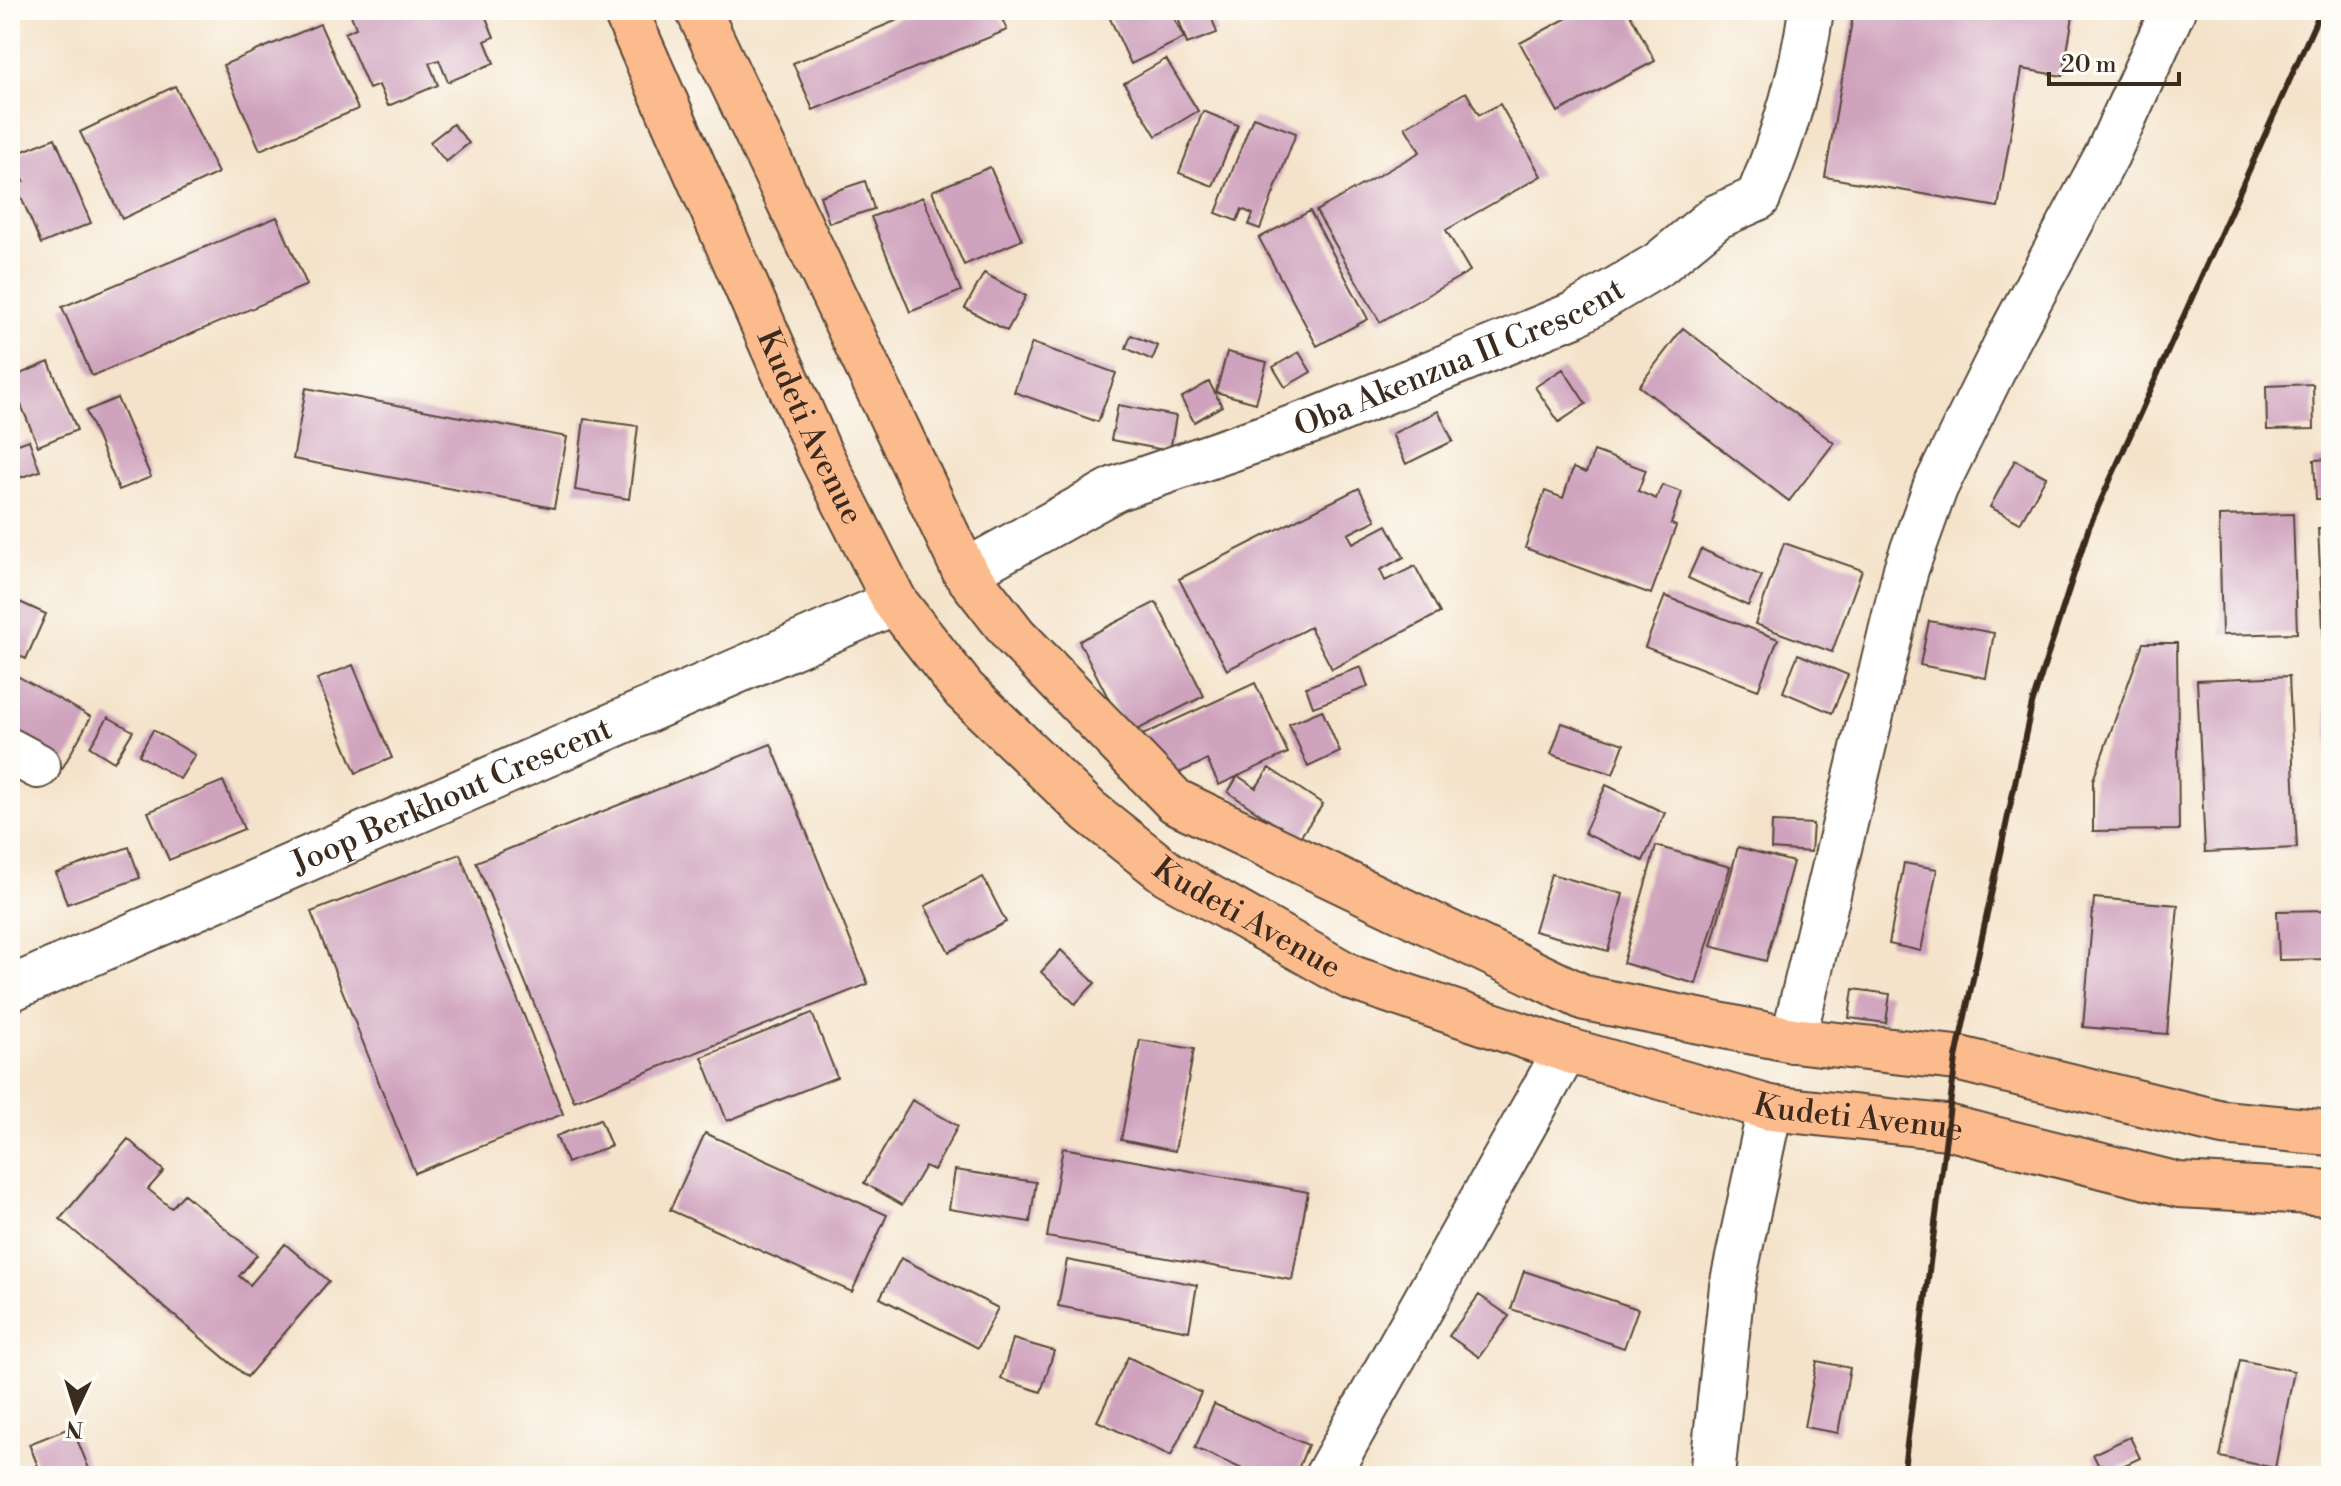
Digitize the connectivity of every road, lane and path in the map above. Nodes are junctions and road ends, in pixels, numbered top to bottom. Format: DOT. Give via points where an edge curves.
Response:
graph roads {
  1 [pos="625,10"];
  2 [pos="698,10"];
  3 [pos="1811,10"];
  4 [pos="2173,10"];
  5 [pos="965,572"];
  6 [pos="895,602"];
  7 [pos="10,989"];
  8 [pos="1793,1040"];
  9 [pos="1566,1050"];
  10 [pos="1770,1108"];
  11 [pos="2331,1133"];
  12 [pos="2331,1193"];
  13 [pos="1327,1476"];
  14 [pos="1712,1476"];
  1 -- 6 [label="main road, Kudeti Avenue" via="813,438"];
  2 -- 5 [label="main road, Kudeti Avenue"];
  3 -- 5 [label="street, Oba Akenzua II Crescent" via="1804,67 1758,198 1716,217 1659,264 1546,326 1318,419 1115,489"];
  4 -- 8 [label="street" via="2107,155 1935,488 1906,569"];
  5 -- 8 [label="main road, Kudeti Avenue" via="1015,636 1175,801 1585,998"];
  6 -- 7 [label="street, Joop Berkhout Crescent"];
  6 -- 9 [label="main road, Kudeti Avenue" via="964,690 1089,811 1167,873 1352,978"];
  8 -- 11 [label="main road, Kudeti Avenue" via="1956,1058 2222,1123"];
  9 -- 10 [label="main road, Kudeti Avenue"];
  9 -- 13 [label="street"];
  10 -- 12 [label="main road, Kudeti Avenue" via="1946,1127 2179,1185"];
  10 -- 14 [label="street" via="1732,1286"];
}
